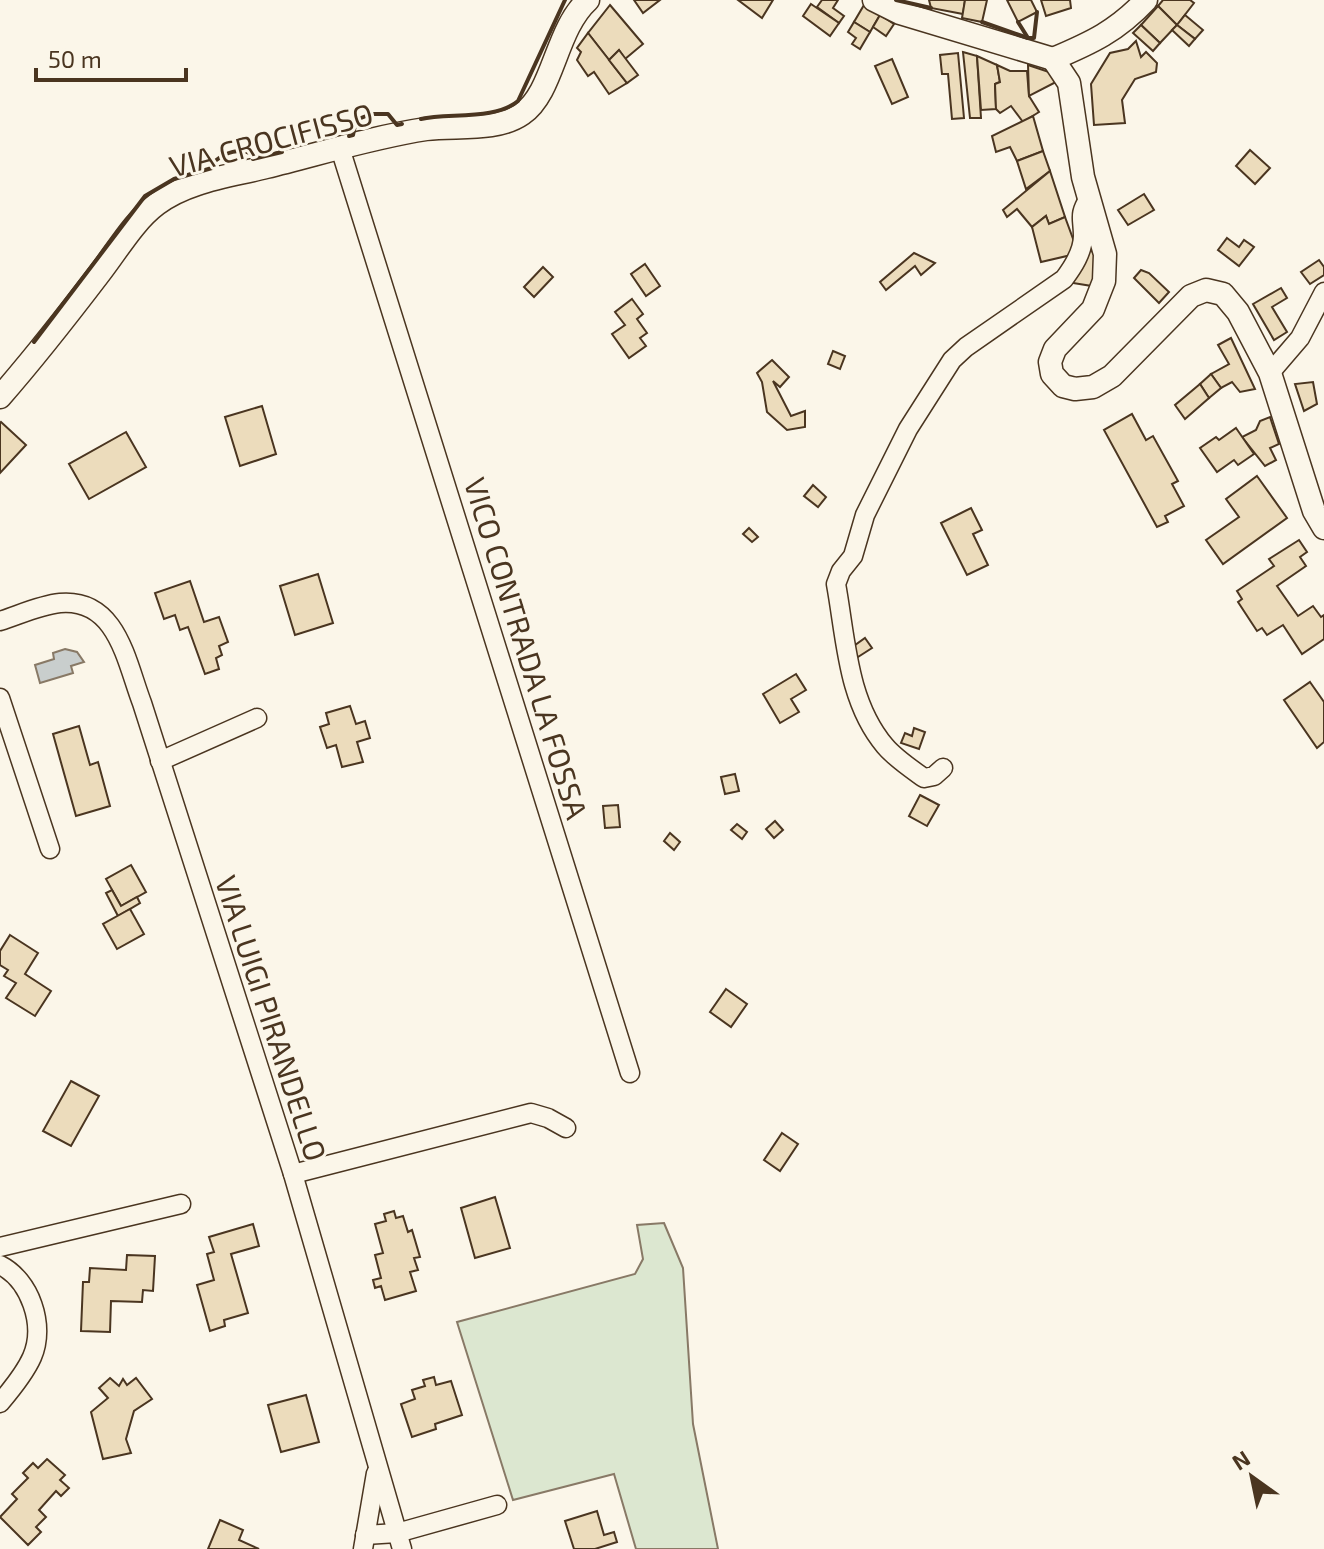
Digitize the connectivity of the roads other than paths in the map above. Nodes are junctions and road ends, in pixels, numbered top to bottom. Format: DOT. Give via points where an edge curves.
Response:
graph roads {
  1 [pos="588,0"];
  2 [pos="874,0"];
  3 [pos="1146,0"];
  4 [pos="1053,59"];
  5 [pos="340,148"];
  6 [pos="1089,198"];
  7 [pos="1324,292"];
  8 [pos="1270,373"];
  9 [pos="0,397"];
  10 [pos="1324,528"];
  11 [pos="0,621"];
  12 [pos="0,698"];
  13 [pos="257,718"];
  14 [pos="160,761"];
  15 [pos="943,768"];
  16 [pos="50,849"];
  17 [pos="630,1073"];
  18 [pos="566,1128"];
  19 [pos="293,1174"];
  20 [pos="181,1204"];
  21 [pos="0,1247"];
  22 [pos="0,1265"];
  23 [pos="0,1403"];
  24 [pos="377,1468"];
  25 [pos="497,1505"];
  26 [pos="399,1541"];
  27 [pos="364,1542"];
  1 -- 5 [label="street, VIA CROCIFISSO" via="570,20 530,108 506,122 426,129"];
  2 -- 4 [label="street" via="900,13"];
  3 -- 4 [label="street" via="1103,37"];
  4 -- 6 [label="street" via="1069,83"];
  5 -- 9 [label="street, VIA CROCIFISSO" via="200,184 156,204"];
  5 -- 17 [label="street, VICO CONTRADA LA FOSSA"];
  6 -- 8 [label="street" via="1105,254 1104,281 1093,309 1055,349 1052,374 1063,386 1093,387 1112,376 1191,296 1206,290 1223,294 1238,312"];
  6 -- 15 [label="street" via="1080,213 1083,239 1064,279 966,347 919,410 836,584 853,681 869,720 884,745 924,778"];
  7 -- 8 [label="street" via="1300,338"];
  8 -- 10 [label="street"];
  11 -- 14 [label="street, VIA LUIGI PIRANDELLO" via="57,603 93,607 120,644"];
  12 -- 16 [label="street"];
  13 -- 14 [label="street"];
  14 -- 19 [label="street, VIA LUIGI PIRANDELLO"];
  18 -- 19 [label="street" via="531,1113"];
  19 -- 24 [label="street, VIA LUIGI PIRANDELLO"];
  20 -- 21 [label="street"];
  22 -- 23 [label="street" via="14,1272 30,1296 38,1333 32,1357"];
  24 -- 26 [label="street, VIA LUIGI PIRANDELLO"];
  24 -- 27 [label="street"];
  25 -- 26 [label="street"];
  26 -- 27 [label="street"];
}
